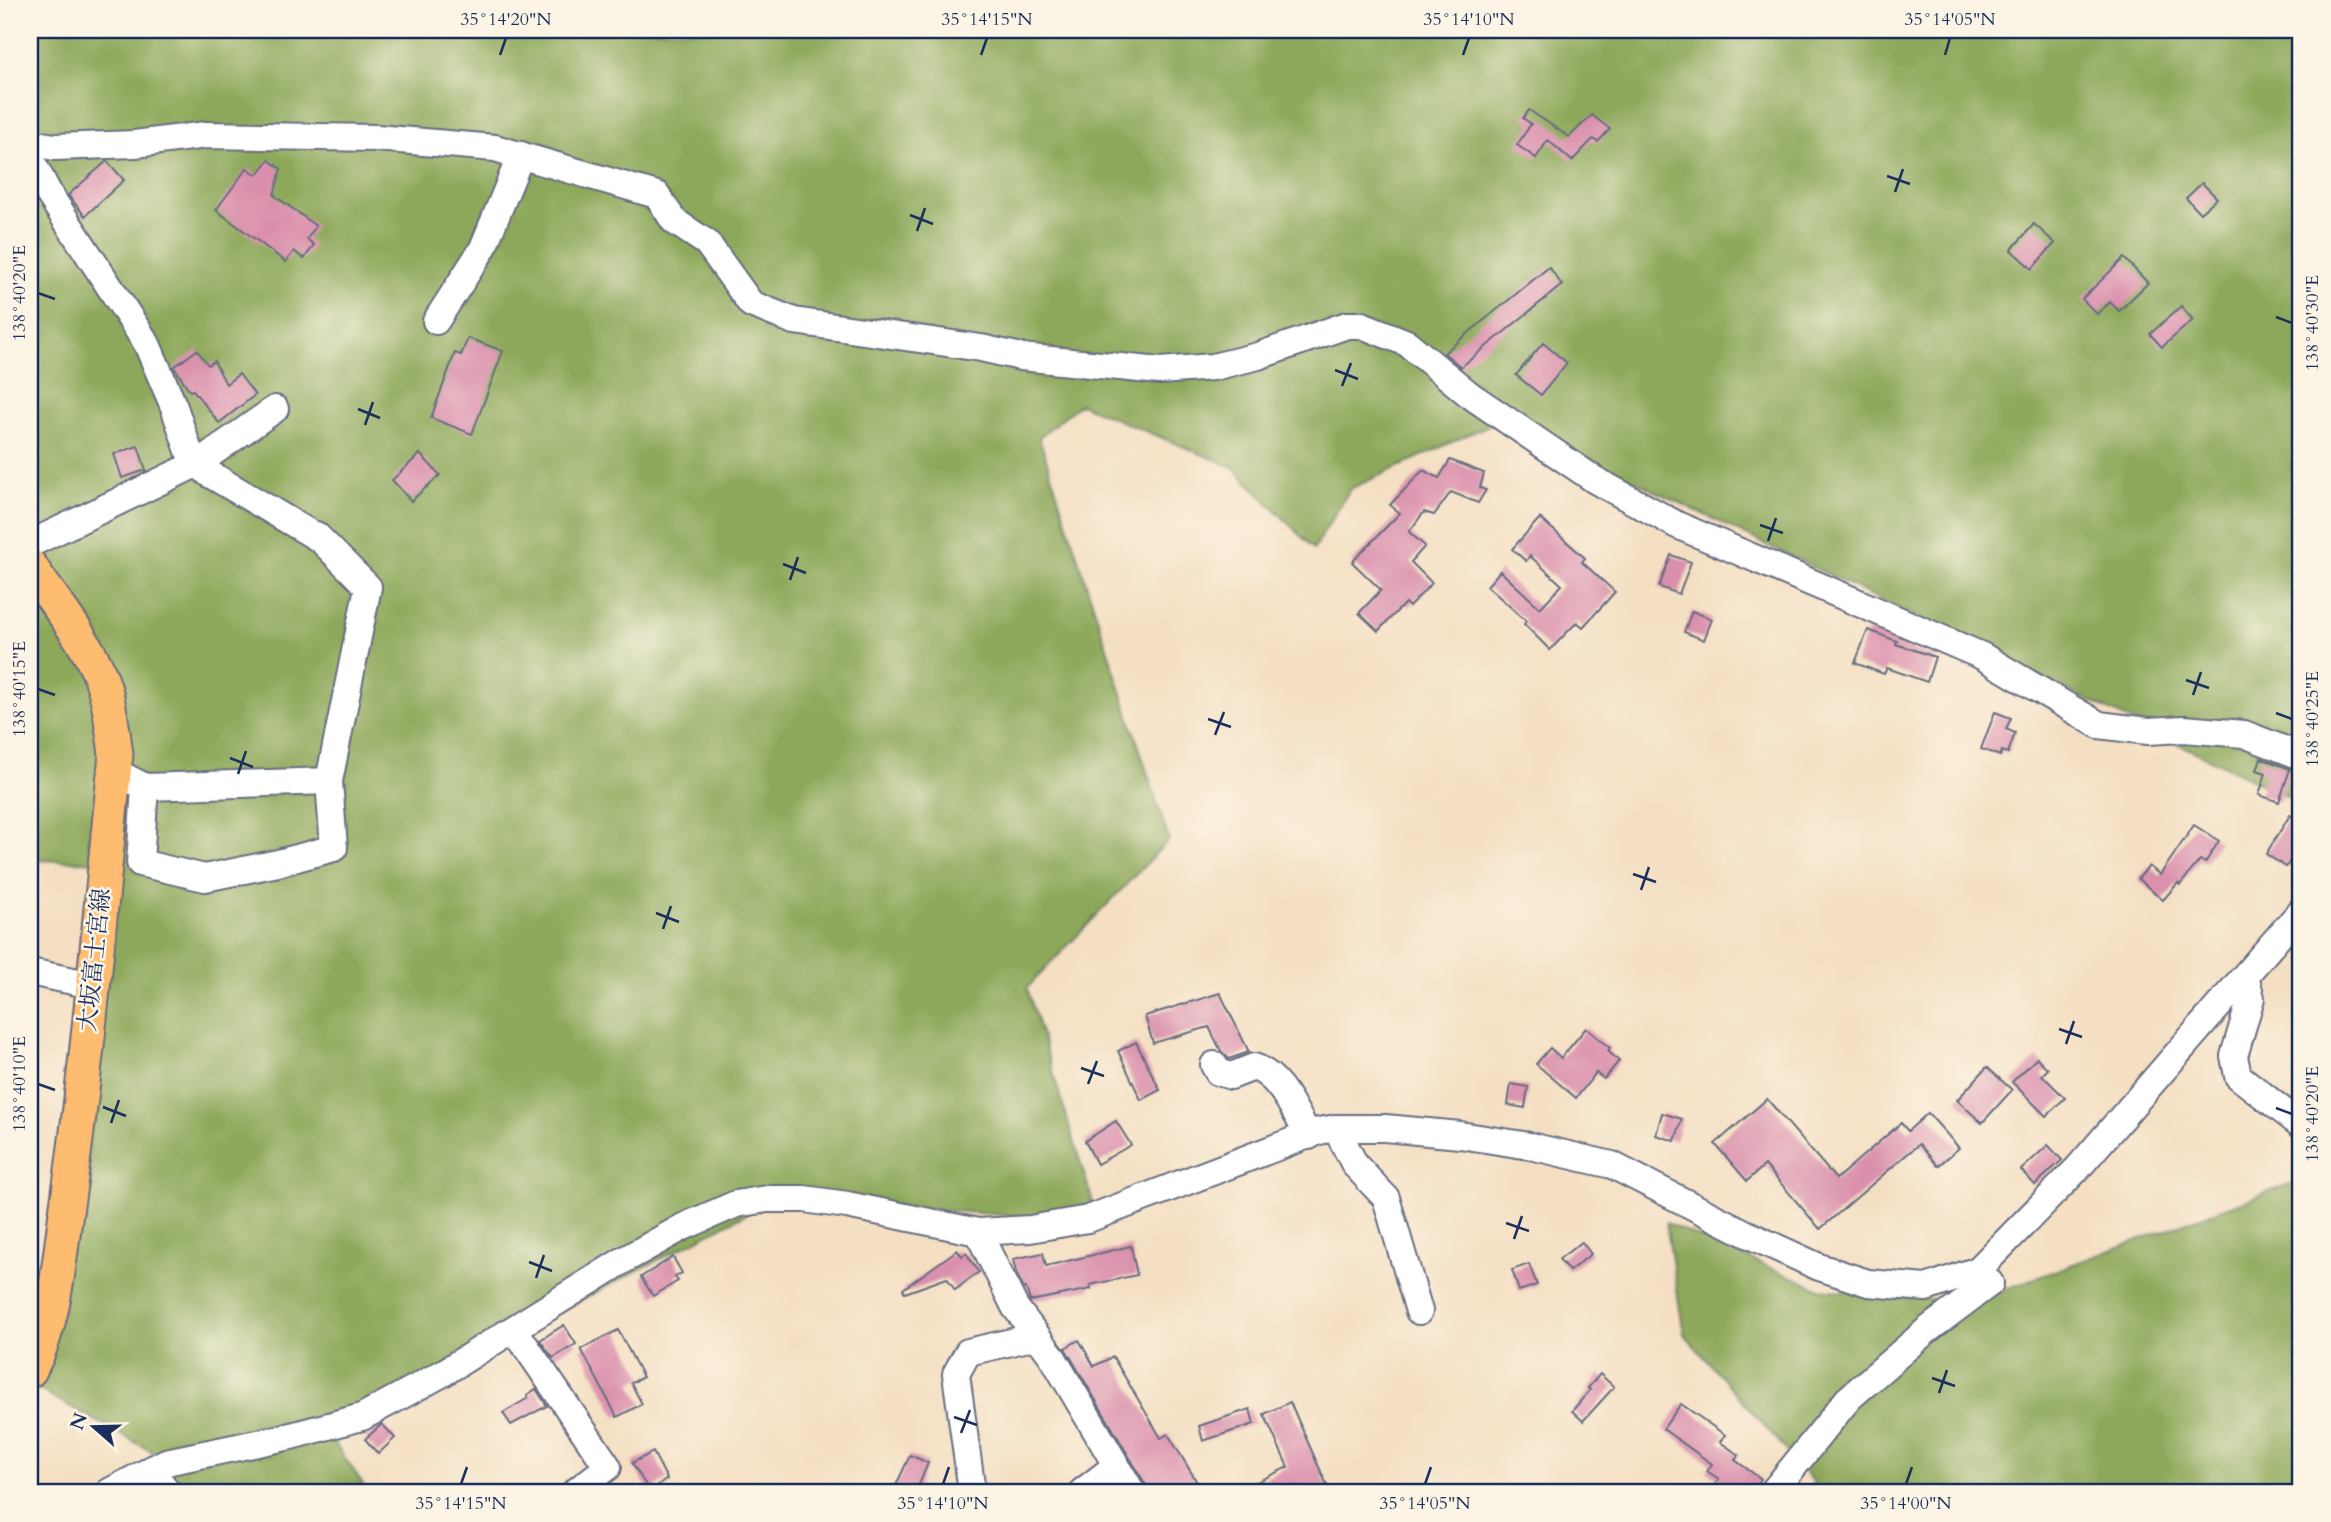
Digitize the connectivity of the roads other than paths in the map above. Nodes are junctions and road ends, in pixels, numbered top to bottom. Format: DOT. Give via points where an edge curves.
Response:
graph roads {
  1 [pos="30,143"];
  2 [pos="521,155"];
  3 [pos="30,158"];
  4 [pos="436,321"];
  5 [pos="275,409"];
  6 [pos="198,463"];
  7 [pos="30,544"];
  8 [pos="30,566"];
  9 [pos="2301,756"];
  10 [pos="114,771"];
  11 [pos="329,781"];
  12 [pos="145,788"];
  13 [pos="2301,911"];
  14 [pos="30,972"];
  15 [pos="2245,976"];
  16 [pos="92,985"];
  17 [pos="1214,1065"];
  18 [pos="2297,1113"];
  19 [pos="1336,1128"];
  20 [pos="1308,1136"];
  21 [pos="978,1231"];
  22 [pos="1978,1270"];
  23 [pos="1419,1311"];
  24 [pos="514,1329"];
  25 [pos="1037,1336"];
  26 [pos="30,1370"];
  27 [pos="1116,1466"];
  28 [pos="152,1469"];
  29 [pos="109,1492"];
  30 [pos="167,1492"];
  31 [pos="575,1492"];
  32 [pos="972,1492"];
  33 [pos="1083,1492"];
  34 [pos="1132,1492"];
  35 [pos="1773,1492"];
  1 -- 2 [label="street" via="55,147 122,144 206,135 363,138 495,148"];
  2 -- 4 [label="street" via="483,248"];
  2 -- 9 [label="street" via="657,195 674,221 707,243 751,304 794,321 1021,357 1160,371 1213,367 1347,326 1362,326 1407,343 1470,395 1584,473 1676,526 1982,656 2099,725 2244,734"];
  3 -- 6 [label="street" via="146,344 191,457"];
  5 -- 6 [label="street"];
  6 -- 7 [label="street"];
  6 -- 11 [label="street" via="317,536 368,587"];
  8 -- 10 [label="main road, 大坂富士宮線" via="91,657 105,689 113,724"];
  10 -- 12 [label="street"];
  10 -- 16 [label="main road, 大坂富士宮線"];
  11 -- 12 [label="street"];
  11 -- 12 [label="street" via="334,848 205,878 140,863"];
  13 -- 15 [label="street"];
  14 -- 16 [label="street"];
  15 -- 18 [label="street" via="2251,998 2234,1056 2238,1076"];
  15 -- 22 [label="street" via="2078,1168"];
  16 -- 26 [label="main road, 大坂富士宮線" via="55,1287 45,1337"];
  17 -- 20 [label="street" via="1218,1072 1231,1076 1254,1067 1266,1072"];
  19 -- 20 [label="street"];
  19 -- 22 [label="street" via="1460,1136 1612,1165 1771,1245 1868,1283 1926,1288"];
  19 -- 23 [label="street" via="1355,1165 1386,1198"];
  20 -- 21 [label="street" via="1088,1219 1030,1229"];
  21 -- 24 [label="street" via="804,1199 736,1204 635,1254"];
  21 -- 25 [label="street" via="1015,1307"];
  22 -- 35 [label="street" via="1990,1283 1848,1399"];
  24 -- 28 [label="street" via="362,1417"];
  24 -- 31 [label="street" via="608,1467"];
  25 -- 27 [label="street"];
  25 -- 32 [label="street" via="968,1352 956,1374"];
  27 -- 33 [label="street"];
  27 -- 34 [label="street"];
  28 -- 29 [label="street"];
  28 -- 30 [label="street"];
}
